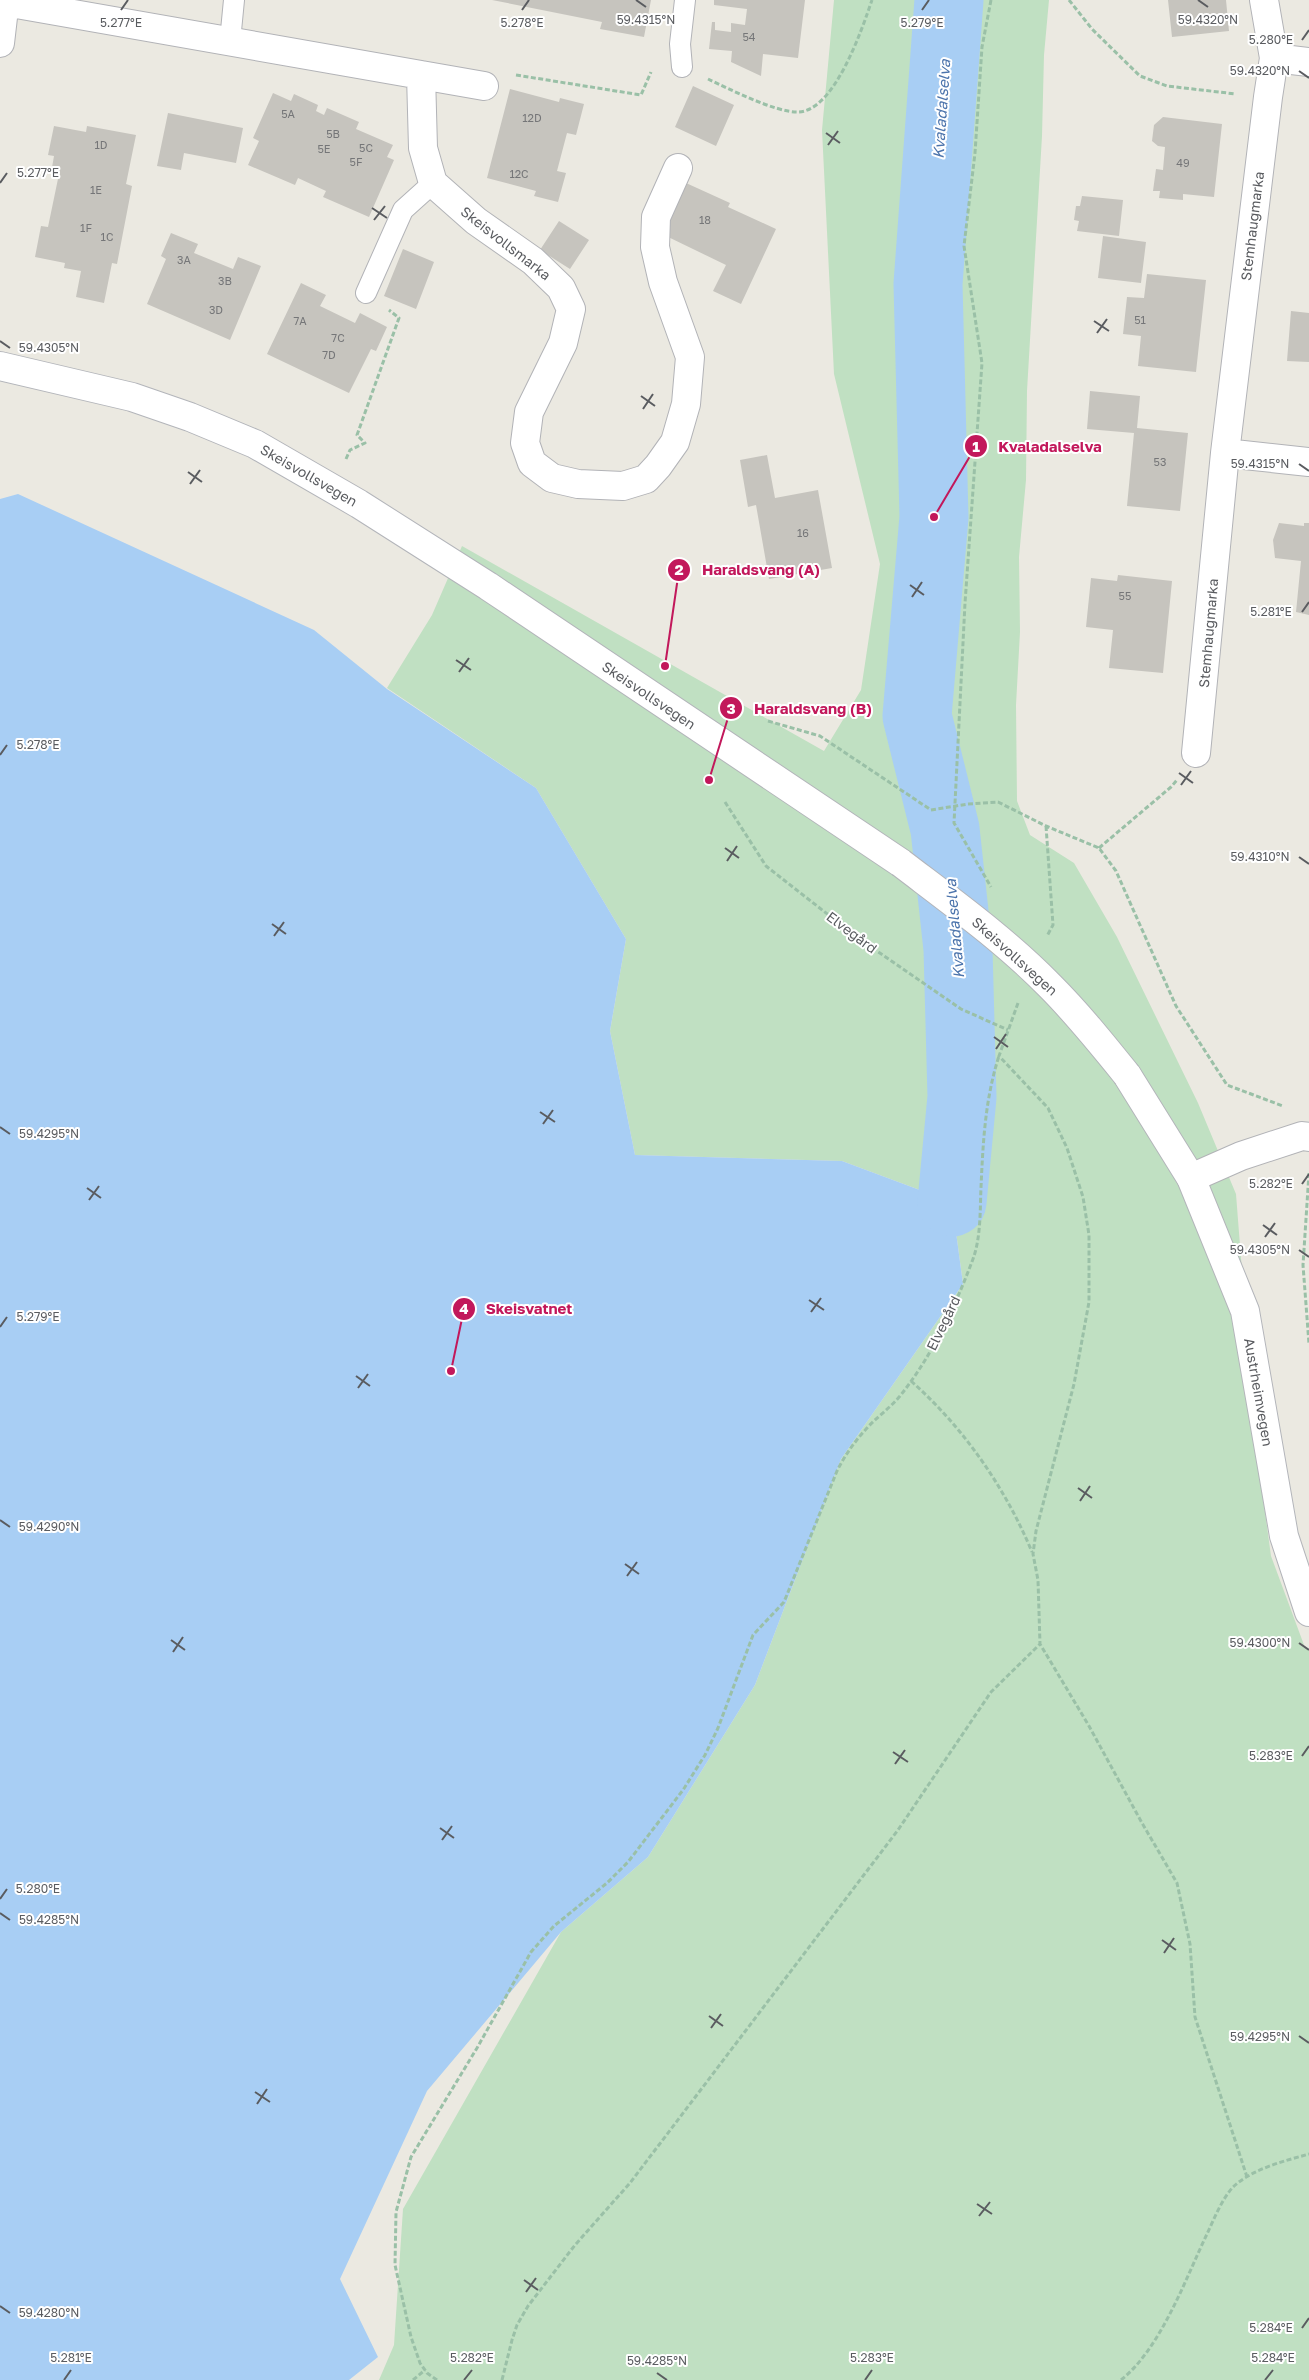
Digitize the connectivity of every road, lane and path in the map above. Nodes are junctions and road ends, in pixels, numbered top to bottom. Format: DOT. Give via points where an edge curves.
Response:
graph roads {
  1 [pos="234,0"];
  2 [pos="685,0"];
  3 [pos="872,0"];
  4 [pos="990,0"];
  5 [pos="1069,0"];
  6 [pos="1264,0"];
  7 [pos="5,1"];
  8 [pos="230,41"];
  9 [pos="0,43"];
  10 [pos="1274,58"];
  11 [pos="1309,62"];
  12 [pos="682,67"];
  13 [pos="421,75"];
  14 [pos="484,86"];
  15 [pos="1268,97"];
  16 [pos="678,168"];
  17 [pos="433,183"];
  18 [pos="366,293"];
  19 [pos="0,366"];
  20 [pos="1225,453"];
  21 [pos="1309,462"];
  22 [pos="343,464"];
  23 [pos="768,721"];
  24 [pos="1196,753"];
  25 [pos="725,802"];
  26 [pos="1046,826"];
  27 [pos="1099,848"];
  28 [pos="994,892"];
  29 [pos="1046,939"];
  30 [pos="999,1056"];
  31 [pos="1305,1137"];
  32 [pos="1309,1173"];
  33 [pos="1192,1178"];
  34 [pos="1309,1344"];
  35 [pos="911,1381"];
  36 [pos="1033,1554"];
  37 [pos="1309,1612"];
  38 [pos="1040,1644"];
  39 [pos="1309,2154"];
  40 [pos="1247,2177"];
  41 [pos="425,2370"];
  42 [pos="413,2380"];
  43 [pos="437,2380"];
  44 [pos="502,2380"];
  45 [pos="1121,2380"];
  1 -- 8 [label="lane"];
  2 -- 12 [label="lane" via="680,44"];
  3 -- 12 [label="path" via="856,43 834,84 818,104 807,111 796,112 773,106"];
  4 -- 28 [label="path" via="982,47 975,153 964,246 982,364 954,823"];
  5 -- 15 [label="path" via="1092,29 1140,76 1167,86"];
  6 -- 10 [label="street, Stemhaugmarka"];
  7 -- 8 [label="street"];
  7 -- 9 [label="street"];
  8 -- 13 [label="street"];
  10 -- 11 [label="street"];
  10 -- 15 [label="street, Stemhaugmarka"];
  12 -- 14 [label="path" via="673,61 659,59 640,95 500,73"];
  13 -- 14 [label="street"];
  13 -- 17 [label="street" via="423,148"];
  15 -- 20 [label="street, Stemhaugmarka"];
  16 -- 17 [label="street, Skeisvollsmarka" via="656,217 655,247 663,282 690,357 686,404 675,442 658,466 646,479 623,486 552,478 532,463 525,443 529,412 563,343 571,309 561,288 533,261 476,221"];
  17 -- 18 [label="lane" via="403,210"];
  18 -- 22 [label="path" via="399,318 357,435 365,443 350,450"];
  19 -- 33 [label="street, Skeisvollsvegen, bridge" via="132,397 255,444 359,504 488,586 901,863 977,920 1078,1015 1127,1075"];
  20 -- 21 [label="street"];
  20 -- 24 [label="street, Stemhaugmarka"];
  23 -- 26 [label="path, bridge" via="820,736 931,810 998,802"];
  24 -- 27 [label="path" via="1171,787"];
  25 -- 30 [label="path, Elvegård" via="766,866 858,938 961,1009 1008,1030"];
  26 -- 27 [label="path"];
  26 -- 29 [label="path" via="1053,925"];
  27 -- 31 [label="path" via="1116,871 1176,1006 1228,1085 1285,1107"];
  30 -- 35 [label="path, Elvegård" via="991,1080 983,1136 974,1257 943,1327"];
  30 -- 36 [label="path" via="1048,1108 1067,1148 1083,1196 1089,1235 1089,1302 1074,1384"];
  31 -- 33 [label="street" via="1241,1156"];
  32 -- 34 [label="path" via="1303,1265"];
  33 -- 37 [label="street, Austrheimvegen" via="1245,1311 1284,1536"];
  35 -- 36 [label="path" via="932,1400 973,1448 1000,1488"];
  35 -- 41 [label="path, Elvegård" via="848,1451 784,1602 753,1635 718,1728 683,1790 628,1862 554,1926 531,1952 411,2157 396,2212 395,2265 411,2337"];
  36 -- 38 [label="path" via="1038,1580"];
  38 -- 40 [label="path" via="1177,1883 1190,1944 1195,2017"];
  38 -- 44 [label="path" via="991,1692 898,1830 630,2183 575,2245 528,2306 517,2325"];
  39 -- 40 [label="path"];
  40 -- 45 [label="path" via="1232,2188 1155,2342"];
  41 -- 42 [label="path"];
  41 -- 43 [label="path"];
}
